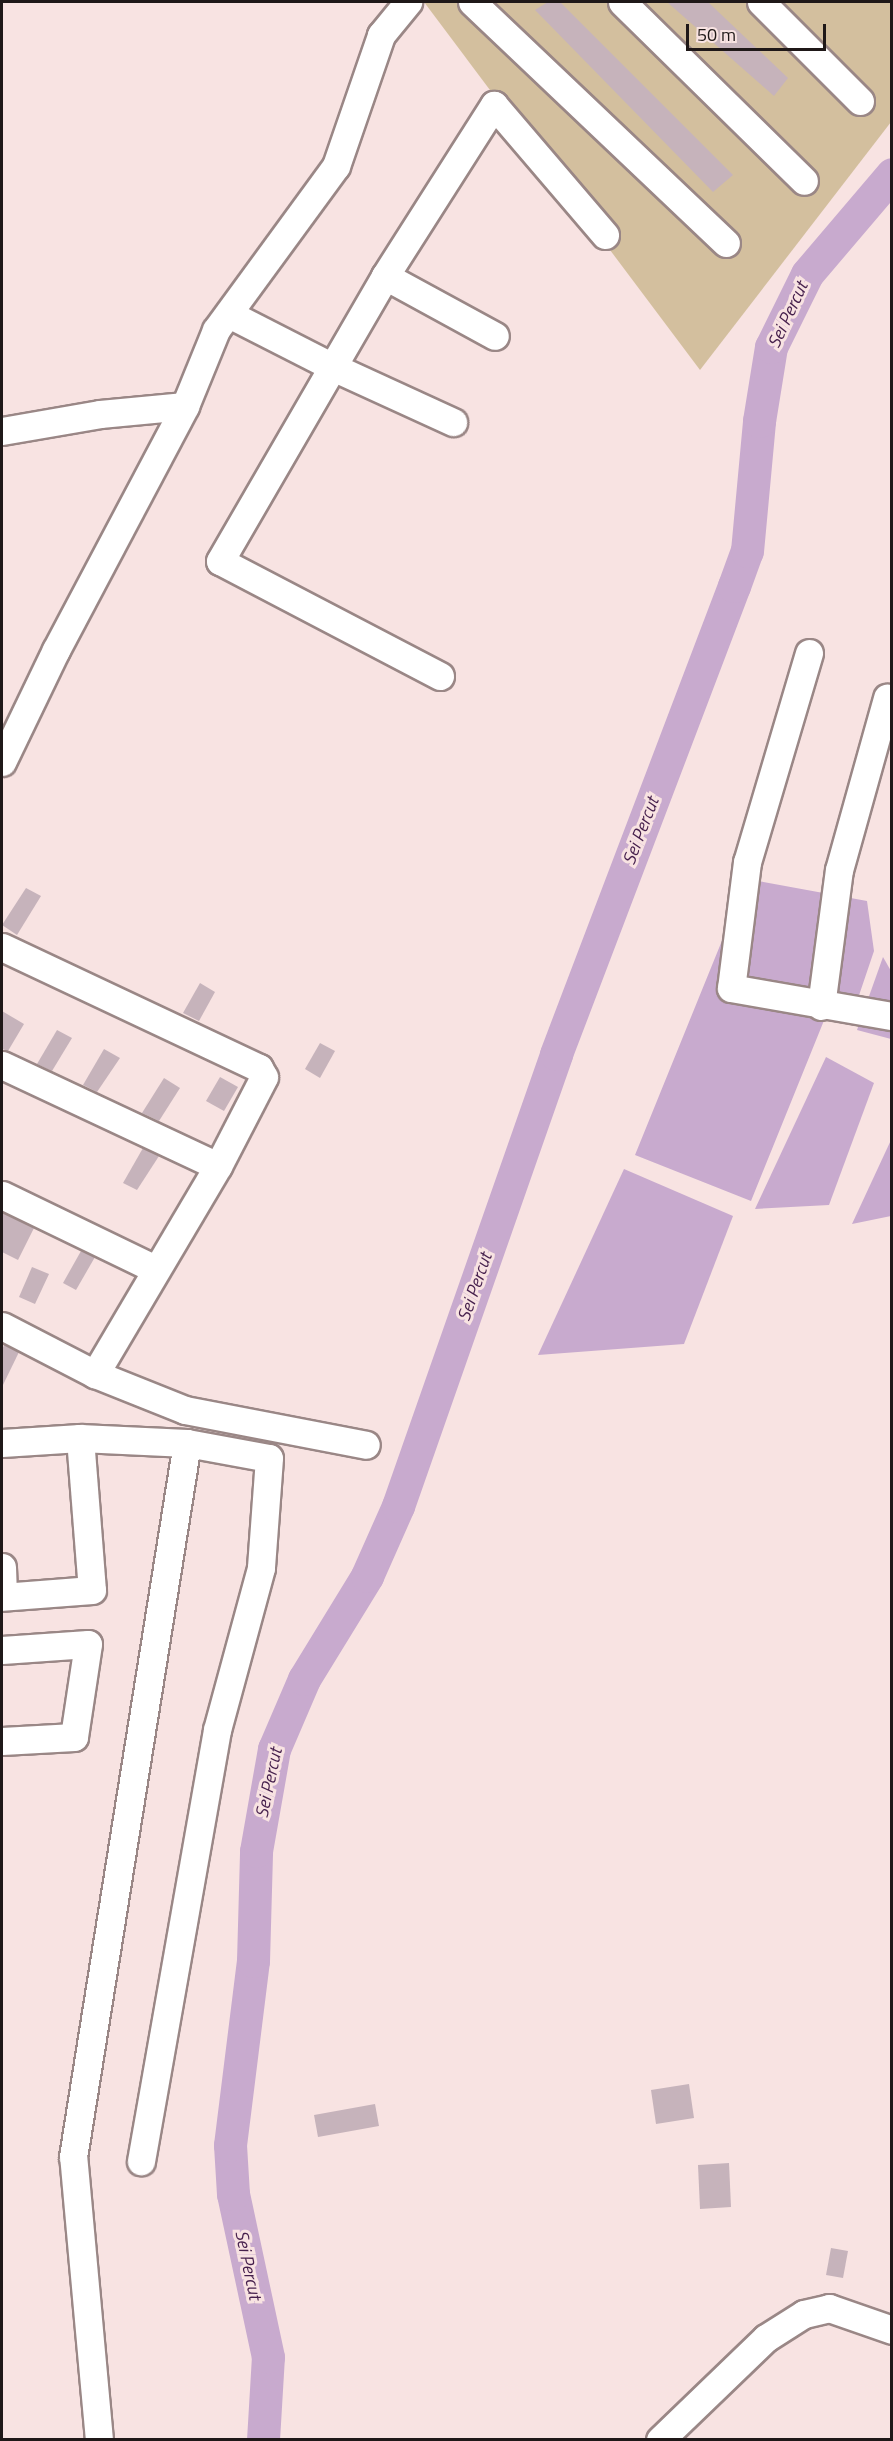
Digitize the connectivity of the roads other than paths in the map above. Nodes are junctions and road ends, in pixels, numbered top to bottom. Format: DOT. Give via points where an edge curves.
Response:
graph roads {
  1 [pos="408,2"];
  2 [pos="472,2"];
  3 [pos="622,2"];
  4 [pos="760,2"];
  5 [pos="860,101"];
  6 [pos="804,181"];
  7 [pos="605,235"];
  8 [pos="726,243"];
  9 [pos="385,276"];
  10 [pos="229,314"];
  11 [pos="495,336"];
  12 [pos="335,368"];
  13 [pos="185,406"];
  14 [pos="453,422"];
  15 [pos="2,431"];
  16 [pos="809,653"];
  17 [pos="440,676"];
  18 [pos="887,698"];
  19 [pos="2,762"];
  20 [pos="2,947"];
  21 [pos="821,1006"];
  22 [pos="891,1016"];
  23 [pos="2,1065"];
  24 [pos="218,1166"];
  25 [pos="2,1195"];
  26 [pos="155,1269"];
  27 [pos="2,1326"];
  28 [pos="95,1374"];
  29 [pos="80,1438"];
  30 [pos="2,1443"];
  31 [pos="187,1443"];
  32 [pos="366,1445"];
  33 [pos="2,1567"];
  34 [pos="2,1597"];
  35 [pos="2,1650"];
  36 [pos="2,1741"];
  37 [pos="141,2161"];
  38 [pos="891,2331"];
  39 [pos="99,2439"];
  40 [pos="660,2439"];
  1 -- 10 [label="street" via="381,35 336,166"];
  2 -- 8 [label="street"];
  3 -- 6 [label="street"];
  4 -- 5 [label="street"];
  7 -- 9 [label="street" via="494,105"];
  9 -- 11 [label="street"];
  9 -- 12 [label="street"];
  10 -- 12 [label="street"];
  10 -- 13 [label="street" via="216,330"];
  12 -- 14 [label="street"];
  12 -- 17 [label="street" via="220,561"];
  13 -- 15 [label="street" via="99,414"];
  13 -- 19 [label="street" via="56,650"];
  16 -- 21 [label="street" via="747,862 731,988"];
  18 -- 21 [label="street" via="839,870"];
  20 -- 24 [label="street" via="259,1068 264,1084"];
  21 -- 22 [label="street"];
  23 -- 24 [label="street"];
  24 -- 26 [label="street"];
  25 -- 26 [label="street"];
  26 -- 28 [label="street"];
  27 -- 28 [label="street"];
  28 -- 32 [label="street" via="185,1410"];
  29 -- 30 [label="street"];
  29 -- 31 [label="street"];
  29 -- 34 [label="street" via="92,1590"];
  31 -- 37 [label="street" via="269,1458 261,1568 217,1730"];
  31 -- 39 [label="street" via="73,2157"];
  33 -- 34 [label="street"];
  35 -- 36 [label="street" via="88,1644 74,1737"];
  38 -- 40 [label="street" via="829,2308 804,2314 766,2338"];
}
